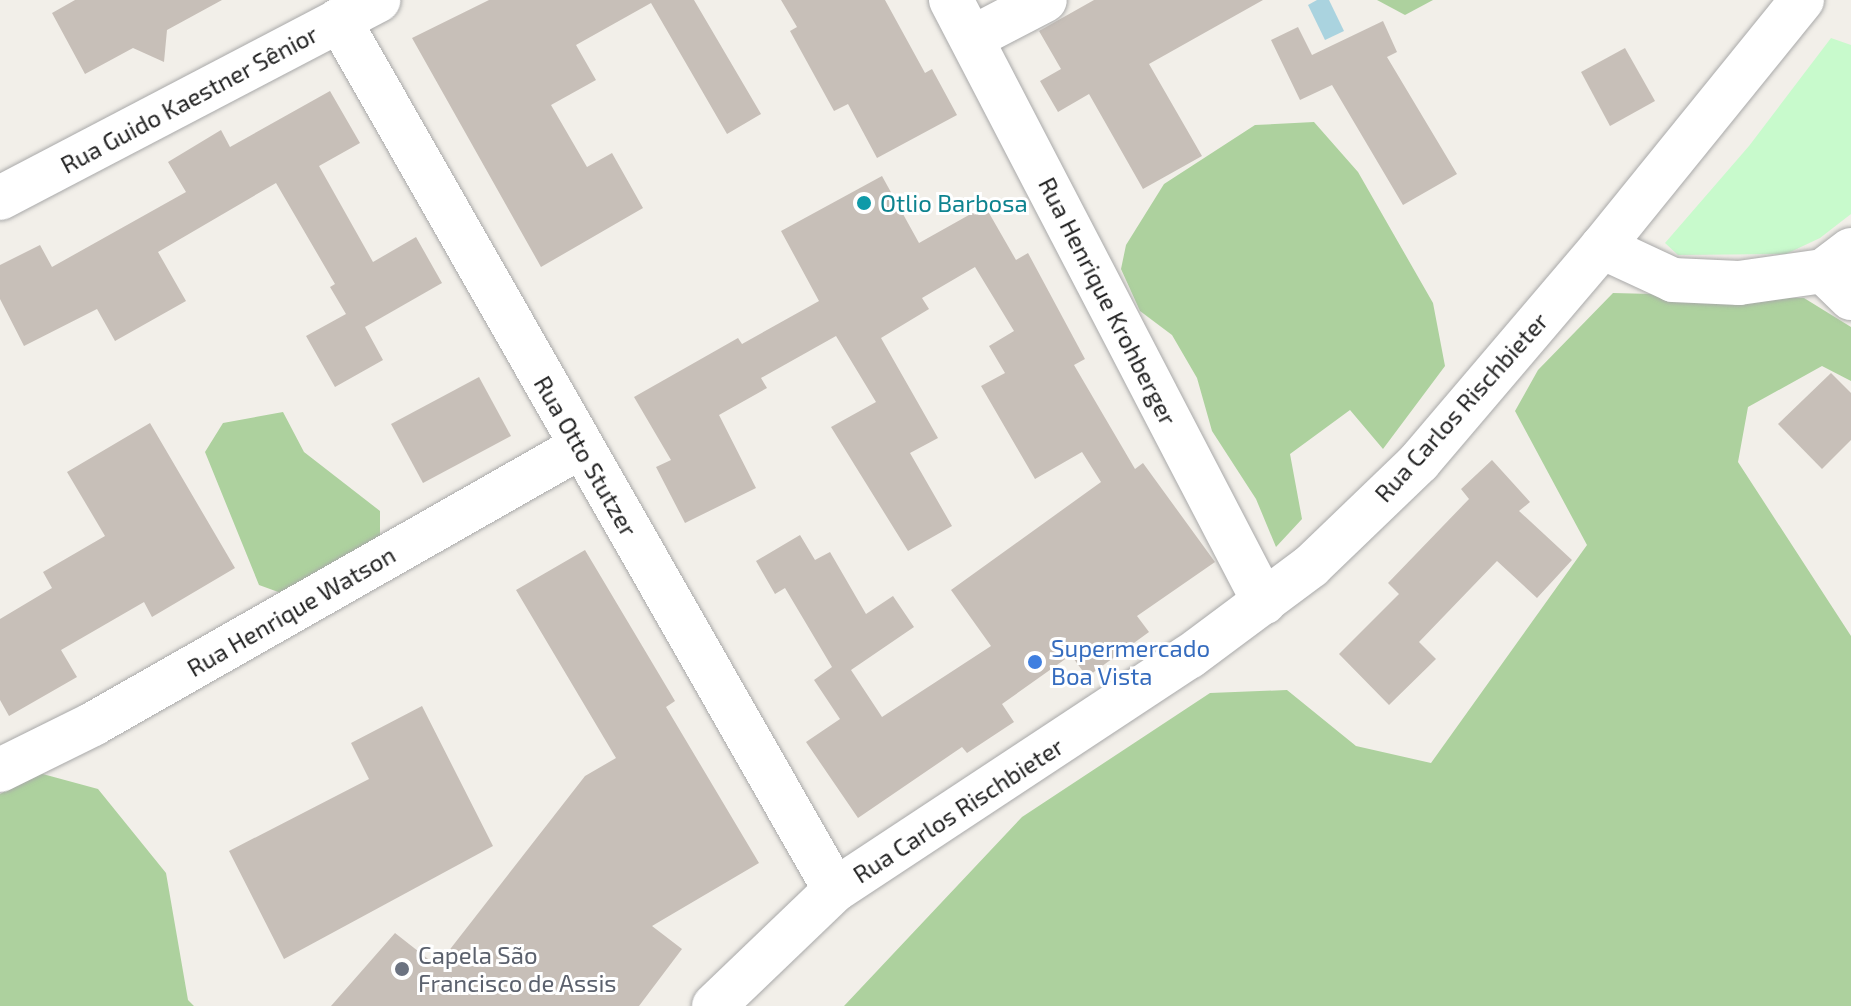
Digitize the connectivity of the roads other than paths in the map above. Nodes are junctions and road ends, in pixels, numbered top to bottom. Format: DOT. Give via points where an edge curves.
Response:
graph roads {
  1 [pos="378,0"];
  2 [pos="951,0"];
  3 [pos="1045,0"];
  4 [pos="1802,0"];
  5 [pos="339,20"];
  6 [pos="972,38"];
  7 [pos="0,198"];
  8 [pos="1602,247"];
  9 [pos="1842,273"];
  10 [pos="580,447"];
  11 [pos="1264,602"];
  12 [pos="0,770"];
  13 [pos="835,890"];
  14 [pos="714,1006"];
  1 -- 5 [label="street, Rua Guido Kaestner Sênior"];
  2 -- 6 [label="street, Rua Henrique Krohberger"];
  3 -- 6 [label="street"];
  4 -- 8 [label="street, Rua Carlos Rischbieter"];
  5 -- 7 [label="street, Rua Guido Kaestner Sênior"];
  5 -- 10 [label="street, Rua Otto Stutzer"];
  6 -- 11 [label="street, Rua Henrique Krohberger"];
  8 -- 9 [label="street" via="1673,280 1739,283"];
  8 -- 11 [label="street, Rua Carlos Rischbieter" via="1419,462 1311,566"];
  10 -- 12 [label="street, Rua Henrique Watson" via="93,724"];
  10 -- 13 [label="street, Rua Otto Stutzer"];
  11 -- 13 [label="street, Rua Carlos Rischbieter"];
  13 -- 14 [label="street, Rua Carlos Rischbieter"];
}
